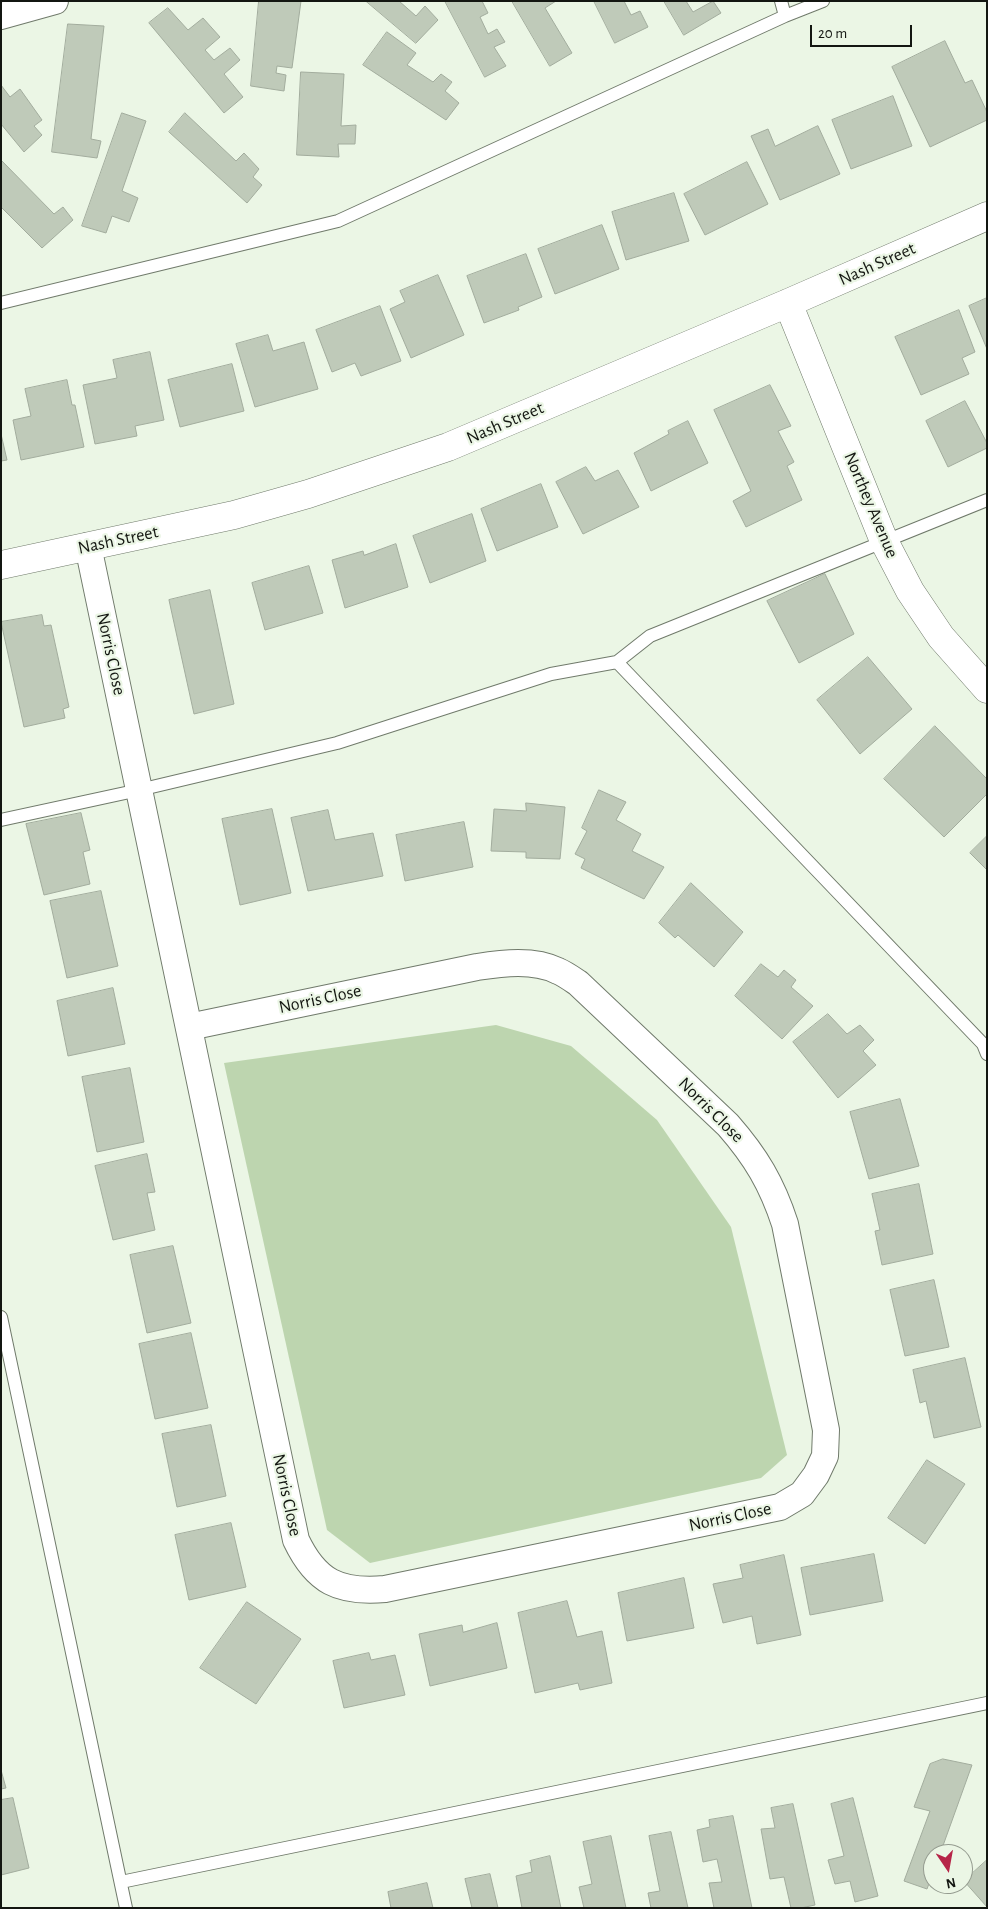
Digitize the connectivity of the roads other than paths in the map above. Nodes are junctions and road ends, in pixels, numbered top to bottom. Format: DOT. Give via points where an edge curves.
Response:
graph roads {
  1 [pos="55,1"];
  2 [pos="781,1"];
  3 [pos="823,1"];
  4 [pos="1,16"];
  5 [pos="785,16"];
  6 [pos="987,216"];
  7 [pos="788,303"];
  8 [pos="1,304"];
  9 [pos="987,500"];
  10 [pos="884,540"];
  11 [pos="88,546"];
  12 [pos="1,565"];
  13 [pos="617,662"];
  14 [pos="987,689"];
  15 [pos="139,790"];
  16 [pos="1,820"];
  17 [pos="189,1027"];
  18 [pos="987,1054"];
  19 [pos="1,1317"];
  20 [pos="987,1703"];
  21 [pos="121,1882"];
  22 [pos="126,1908"];
  1 -- 4 [label="street"];
  2 -- 5 [label="lane"];
  3 -- 5 [label="lane"];
  5 -- 8 [label="lane" via="338,221"];
  6 -- 7 [label="street, Nash Street"];
  7 -- 10 [label="street, Northey Avenue"];
  7 -- 11 [label="street, Nash Street" via="516,419 383,470 234,515"];
  9 -- 10 [label="lane"];
  10 -- 13 [label="lane" via="650,636"];
  10 -- 14 [label="street, Northey Avenue" via="910,590 941,637"];
  11 -- 12 [label="street, Nash Street"];
  11 -- 15 [label="street, Norris Close"];
  13 -- 15 [label="lane" via="551,674 336,743"];
  13 -- 18 [label="lane" via="984,1044"];
  15 -- 16 [label="lane"];
  15 -- 17 [label="street, Norris Close"];
  17 -- 17 [label="street, Norris Close" via="296,1540 313,1570 326,1580 366,1591 385,1589 780,1506 802,1494 825,1456 826,1430 785,1224 777,1199 765,1173 728,1125 578,983 557,970 532,964 477,966"];
  19 -- 21 [label="lane"];
  20 -- 21 [label="lane"];
  21 -- 22 [label="lane"];
}
